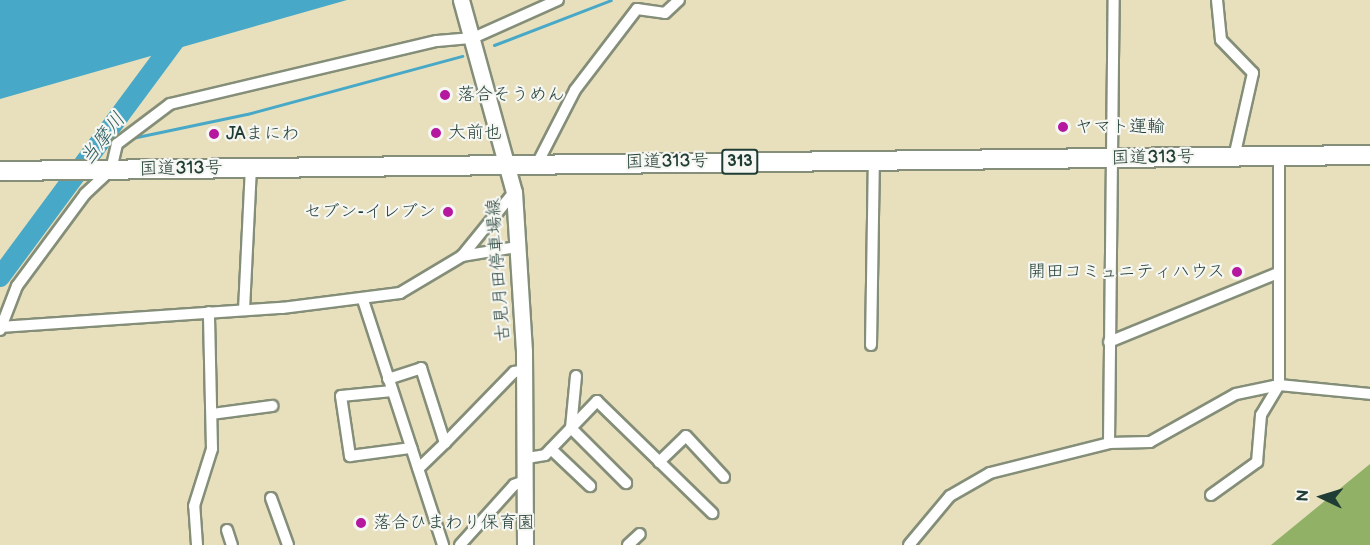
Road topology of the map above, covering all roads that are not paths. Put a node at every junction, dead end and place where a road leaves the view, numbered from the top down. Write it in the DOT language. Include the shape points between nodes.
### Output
graph roads {
  1 [pos="461,0"];
  2 [pos="558,0"];
  3 [pos="679,0"];
  4 [pos="1113,0"];
  5 [pos="1218,0"];
  6 [pos="473,38"];
  7 [pos="1370,155"];
  8 [pos="1279,156"];
  9 [pos="1234,157"];
  10 [pos="1108,158"];
  11 [pos="874,160"];
  12 [pos="510,164"];
  13 [pos="537,164"];
  14 [pos="250,168"];
  15 [pos="111,170"];
  16 [pos="0,171"];
  17 [pos="514,192"];
  18 [pos="517,247"];
  19 [pos="462,256"];
  20 [pos="1278,273"];
  21 [pos="363,300"];
  22 [pos="244,310"];
  23 [pos="209,312"];
  24 [pos="0,328"];
  25 [pos="1109,342"];
  26 [pos="871,345"];
  27 [pos="525,370"];
  28 [pos="576,376"];
  29 [pos="388,379"];
  30 [pos="1279,385"];
  31 [pos="392,391"];
  32 [pos="1370,394"];
  33 [pos="272,406"];
  34 [pos="213,414"];
  35 [pos="571,428"];
  36 [pos="445,443"];
  37 [pos="1109,443"];
  38 [pos="411,448"];
  39 [pos="551,449"];
  40 [pos="527,458"];
  41 [pos="659,462"];
  42 [pos="418,469"];
  43 [pos="724,477"];
  44 [pos="527,480"];
  45 [pos="626,483"];
  46 [pos="590,486"];
  47 [pos="1211,495"];
  48 [pos="271,498"];
  49 [pos="712,513"];
  50 [pos="227,531"];
  51 [pos="640,534"];
  52 [pos="197,545"];
  53 [pos="232,545"];
  54 [pos="288,545"];
  55 [pos="443,545"];
  56 [pos="460,545"];
  57 [pos="525,545"];
  58 [pos="628,545"];
  59 [pos="909,545"];
  1 -- 6 [label="main road, 古見月田停車場線"];
  2 -- 6 [label="street"];
  3 -- 13 [label="street" via="665,13 637,9 576,90"];
  4 -- 10 [label="street" via="1116,127"];
  5 -- 9 [label="street" via="1221,40 1253,73"];
  6 -- 12 [label="main road, 古見月田停車場線"];
  6 -- 15 [label="street" via="437,41 170,104 117,144"];
  7 -- 8 [label="highway, 国道313号 / 313"];
  8 -- 9 [label="highway, 国道313号 / 313"];
  8 -- 20 [label="street"];
  9 -- 10 [label="highway, 国道313号 / 313"];
  10 -- 11 [label="highway, 国道313号 / 313"];
  10 -- 25 [label="street"];
  11 -- 13 [label="highway, 国道313号 / 313"];
  11 -- 26 [label="street"];
  12 -- 13 [label="highway, 国道313号 / 313"];
  12 -- 14 [label="highway, 国道313号 / 313"];
  12 -- 17 [label="main road, 古見月田停車場線"];
  14 -- 15 [label="highway, 国道313号 / 313"];
  14 -- 22 [label="street"];
  15 -- 16 [label="highway, 国道313号 / 313"];
  15 -- 24 [label="street" via="85,194 30,267"];
  17 -- 18 [label="main road, 古見月田停車場線"];
  17 -- 19 [label="street"];
  18 -- 19 [label="street"];
  18 -- 27 [label="main road, 古見月田停車場線"];
  19 -- 21 [label="street" via="441,274 400,293"];
  20 -- 25 [label="street"];
  20 -- 30 [label="street"];
  21 -- 22 [label="street"];
  21 -- 29 [label="street"];
  22 -- 23 [label="street"];
  23 -- 24 [label="street"];
  23 -- 34 [label="street"];
  25 -- 37 [label="street"];
  27 -- 36 [label="street" via="514,372"];
  27 -- 40 [label="main road, 古見月田停車場線"];
  28 -- 35 [label="street"];
  29 -- 31 [label="street"];
  29 -- 36 [label="street" via="421,368"];
  30 -- 32 [label="street"];
  30 -- 37 [label="street" via="1236,394 1150,442"];
  30 -- 47 [label="street" via="1261,415 1257,462"];
  31 -- 38 [label="street"];
  31 -- 38 [label="street" via="341,396 350,456"];
  33 -- 34 [label="street"];
  34 -- 52 [label="street" via="212,448 194,506"];
  35 -- 39 [label="street"];
  35 -- 41 [label="street" via="597,401"];
  35 -- 45 [label="street"];
  36 -- 42 [label="street"];
  37 -- 59 [label="street" via="990,472 950,496"];
  38 -- 42 [label="street"];
  39 -- 40 [label="street"];
  39 -- 46 [label="street"];
  40 -- 44 [label="main road, 古見月田停車場線"];
  41 -- 43 [label="street" via="686,436"];
  41 -- 49 [label="street"];
  42 -- 55 [label="street"];
  44 -- 56 [label="street" via="514,485"];
  44 -- 57 [label="main road, 古見月田停車場線"];
  48 -- 54 [label="street"];
  50 -- 53 [label="street"];
  51 -- 58 [label="street"];
}
